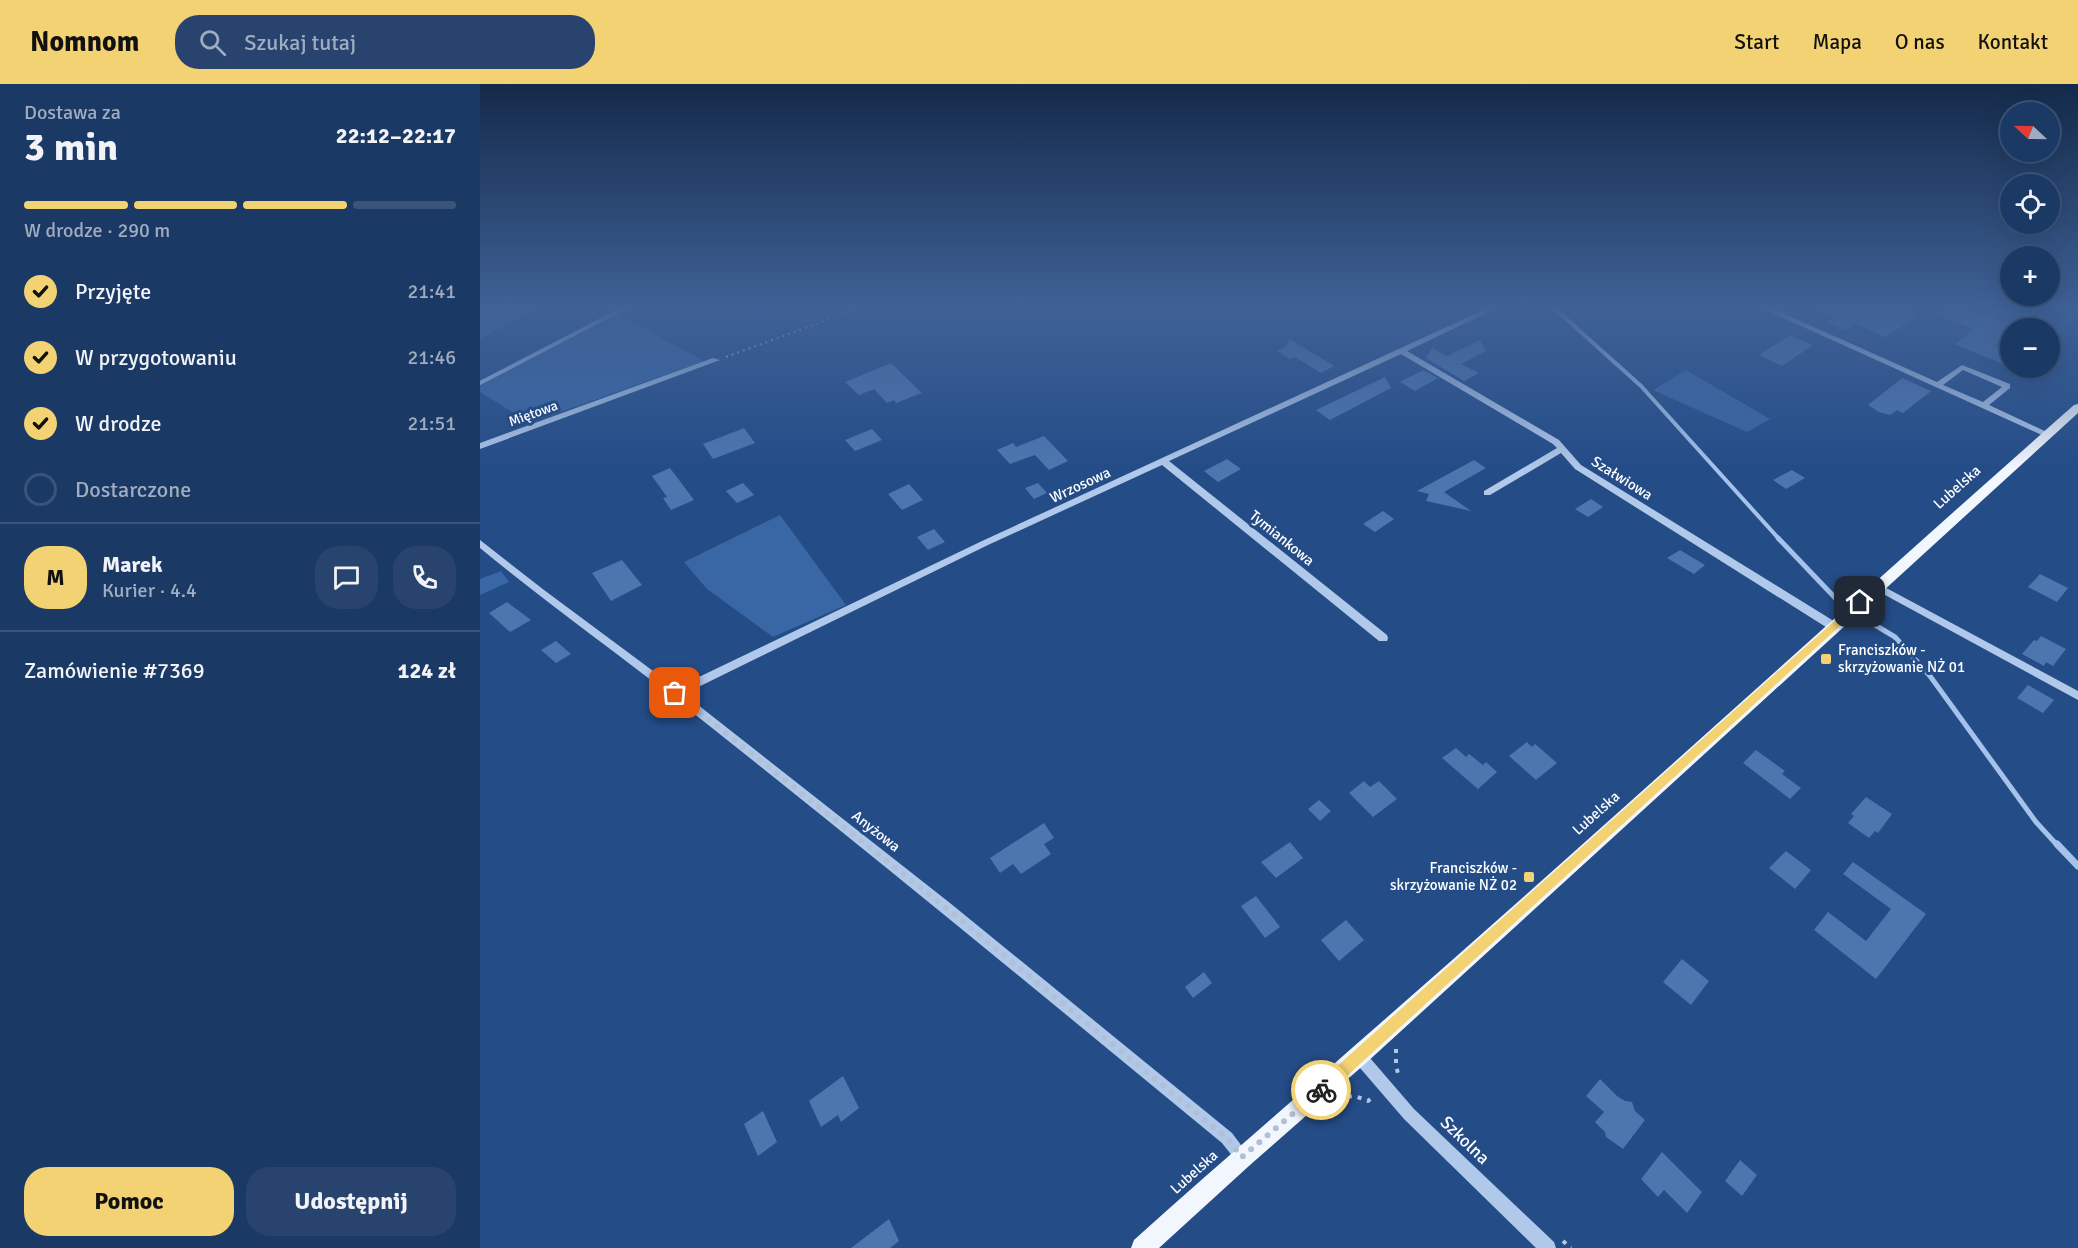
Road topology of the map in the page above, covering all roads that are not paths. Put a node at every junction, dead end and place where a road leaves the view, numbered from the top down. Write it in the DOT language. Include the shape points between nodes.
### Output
graph roads {
  1 [pos="716,360"];
  2 [pos="1378,360"];
  3 [pos="1417,360"];
  4 [pos="1882,360"];
  5 [pos="1938,385"];
  6 [pos="1983,406"];
  7 [pos="2078,407"];
  8 [pos="2047,434"];
  9 [pos="480,447"];
  10 [pos="1562,449"];
  11 [pos="1163,461"];
  12 [pos="1487,493"];
  13 [pos="480,543"];
  14 [pos="1877,587"];
  15 [pos="1833,626"];
  16 [pos="1383,638"];
  17 [pos="675,693"];
  18 [pos="2078,696"];
  19 [pos="1359,1056"];
  20 [pos="1242,1157"];
  21 [pos="1142,1248"];
  22 [pos="1548,1248"];
  1 -- 9 [label="street, Miętowa"];
  2 -- 11 [label="street, Wrzosowa"];
  3 -- 10 [label="street, Szałwiowa"];
  4 -- 5 [label="street"];
  5 -- 6 [label="street"];
  5 -- 6 [label="street" via="1962,367 2007,386"];
  6 -- 8 [label="street"];
  7 -- 8 [label="main road, Lubelska"];
  8 -- 14 [label="main road, Lubelska"];
  10 -- 12 [label="street"];
  10 -- 15 [label="street, Szałwiowa" via="1578,467"];
  11 -- 16 [label="street, Tymiankowa"];
  11 -- 17 [label="street, Wrzosowa" via="853,605"];
  13 -- 17 [label="street, Anyżowa"];
  14 -- 15 [label="main road, Lubelska"];
  14 -- 18 [label="street"];
  15 -- 19 [label="main road, Lubelska"];
  17 -- 20 [label="street, Anyżowa" via="945,907 1227,1138"];
  19 -- 20 [label="main road, Lubelska"];
  19 -- 22 [label="street, Szkolna" via="1409,1114"];
  20 -- 21 [label="main road, Lubelska"];
}
